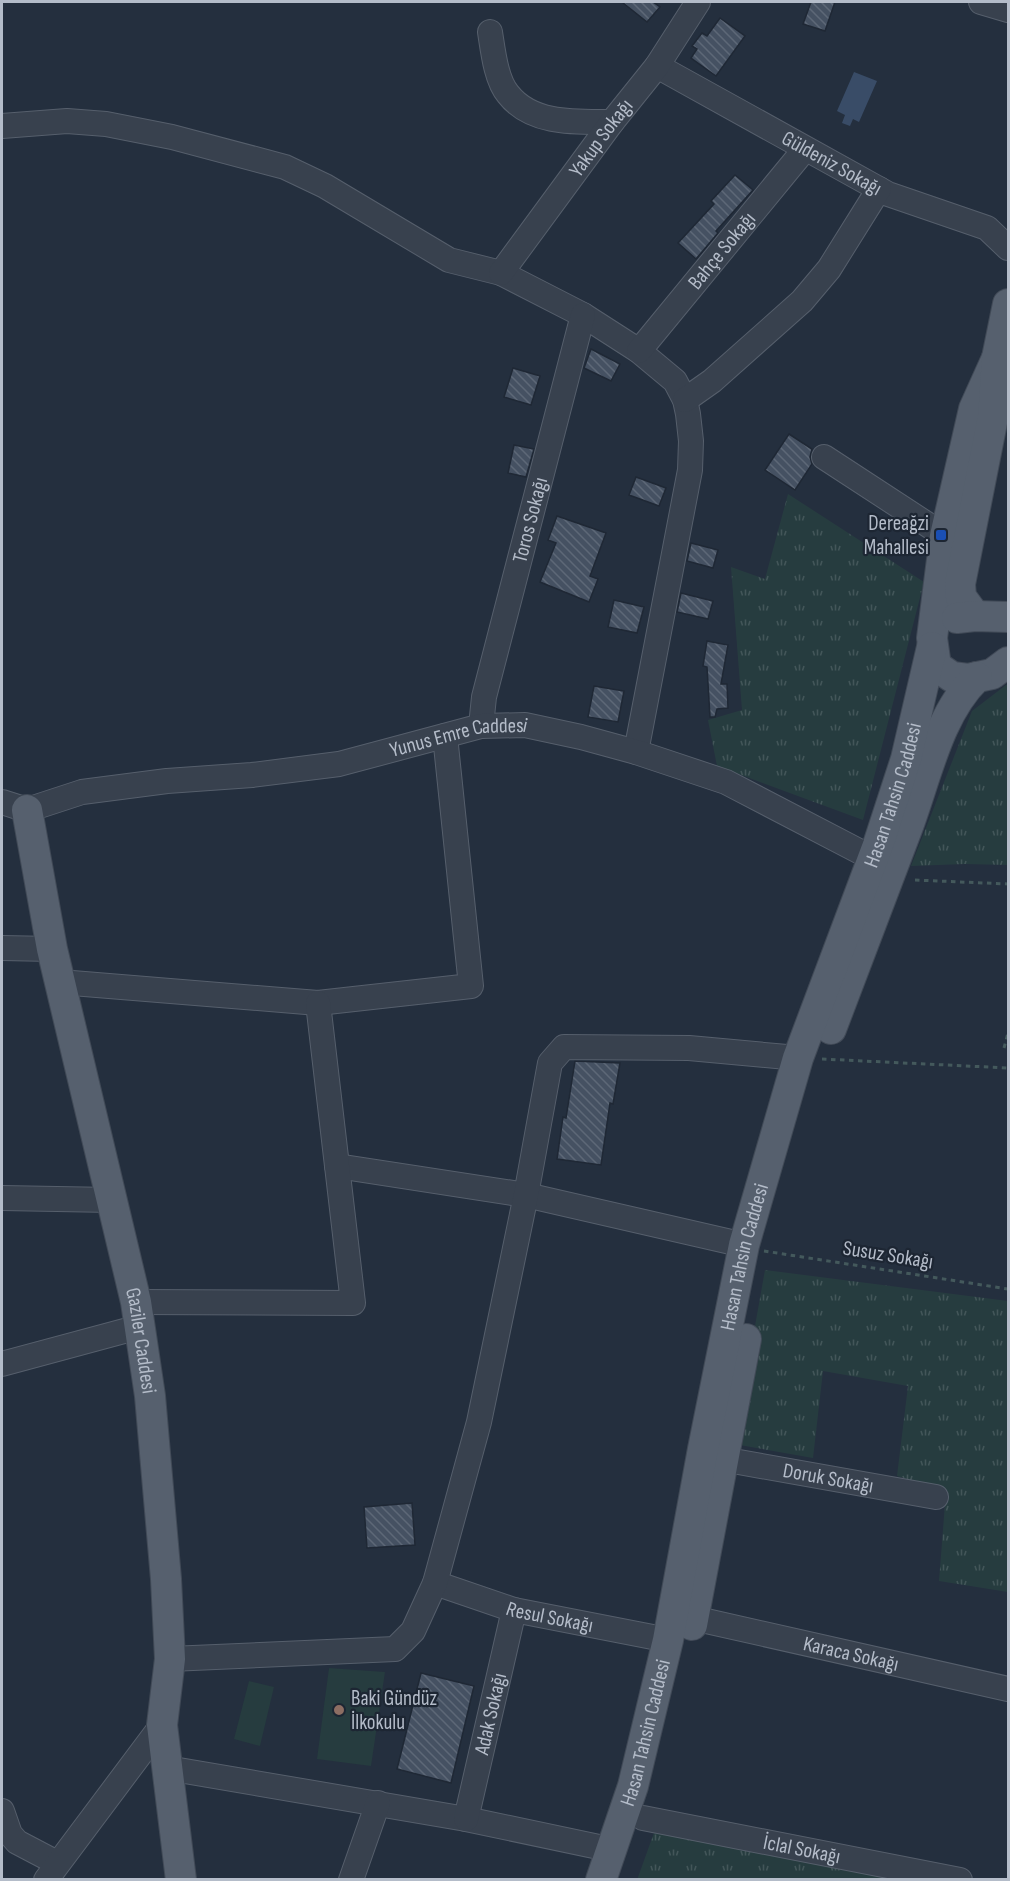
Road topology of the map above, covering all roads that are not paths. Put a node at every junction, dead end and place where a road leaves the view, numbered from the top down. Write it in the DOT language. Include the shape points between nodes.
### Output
graph roads {
  1 [pos="698,2"];
  2 [pos="981,2"];
  3 [pos="1008,10"];
  4 [pos="490,32"];
  5 [pos="657,66"];
  6 [pos="612,122"];
  7 [pos="2,126"];
  8 [pos="805,149"];
  9 [pos="879,189"];
  10 [pos="1008,248"];
  11 [pos="501,273"];
  12 [pos="1008,304"];
  13 [pos="583,315"];
  14 [pos="639,351"];
  15 [pos="997,358"];
  16 [pos="685,400"];
  17 [pos="824,457"];
  18 [pos="945,536"];
  19 [pos="975,616"];
  20 [pos="1008,618"];
  21 [pos="932,642"];
  22 [pos="997,670"];
  23 [pos="482,726"];
  24 [pos="445,736"];
  25 [pos="636,752"];
  26 [pos="14,806"];
  27 [pos="872,858"];
  28 [pos="2,948"];
  29 [pos="52,949"];
  30 [pos="60,982"];
  31 [pos="318,1003"];
  32 [pos="809,1058"];
  33 [pos="336,1166"];
  34 [pos="526,1196"];
  35 [pos="2,1198"];
  36 [pos="112,1200"];
  37 [pos="754,1248"];
  38 [pos="138,1315"];
  39 [pos="2,1364"];
  40 [pos="722,1459"];
  41 [pos="936,1497"];
  42 [pos="435,1583"];
  43 [pos="514,1610"];
  44 [pos="693,1618"];
  45 [pos="668,1640"];
  46 [pos="170,1659"];
  47 [pos="1008,1689"];
  48 [pos="162,1725"];
  49 [pos="167,1768"];
  50 [pos="378,1803"];
  51 [pos="2,1811"];
  52 [pos="644,1818"];
  53 [pos="466,1819"];
  54 [pos="613,1850"];
  55 [pos="51,1871"];
  56 [pos="180,1880"];
  57 [pos="351,1880"];
  58 [pos="602,1880"];
  59 [pos="622,1880"];
  60 [pos="960,1880"];
  1 -- 5 [label="street, Yakup Sokağı"];
  2 -- 3 [label="street"];
  4 -- 6 [label="street" via="496,66 507,94 524,108 556,121"];
  5 -- 6 [label="street, Yakup Sokağı"];
  5 -- 8 [label="street, Güldeniz Sokağı"];
  6 -- 11 [label="street, Yakup Sokağı"];
  7 -- 11 [label="street" via="106,124 285,167 326,186 449,260"];
  8 -- 9 [label="street, Güldeniz Sokağı"];
  8 -- 14 [label="street, Bahçe Sokağı"];
  9 -- 10 [label="street, Güldeniz Sokağı" via="987,228"];
  9 -- 16 [label="street" via="829,269 802,301"];
  11 -- 13 [label="street"];
  12 -- 15 [label="main road"];
  13 -- 14 [label="street"];
  13 -- 23 [label="street, Toros Sokağı" via="484,697"];
  14 -- 16 [label="street" via="675,381"];
  15 -- 18 [label="main road, Hasan Tahsin Caddesi" via="974,409"];
  15 -- 19 [label="main road" via="993,417 960,584 961,597"];
  16 -- 25 [label="street" via="691,441 687,488"];
  17 -- 18 [label="street"];
  18 -- 21 [label="main road, Hasan Tahsin Caddesi"];
  19 -- 20 [label="main road"];
  19 -- 21 [label="main road" via="949,619 940,625"];
  21 -- 22 [label="main road" via="936,666 952,677 968,679"];
  21 -- 27 [label="main road, Hasan Tahsin Caddesi" via="906,759"];
  22 -- 32 [label="main road, Hasan Tahsin Caddesi" via="962,693 942,730 908,828"];
  23 -- 24 [label="street, Yunus Emre Caddesi"];
  23 -- 25 [label="street, Yunus Emre Caddesi" via="525,725"];
  24 -- 26 [label="street, Yunus Emre Caddesi" via="339,764 167,781"];
  24 -- 31 [label="street" via="471,986"];
  25 -- 27 [label="street, Yunus Emre Caddesi" via="726,782"];
  26 -- 29 [label="main road, Gaziler Caddesi"];
  27 -- 32 [label="main road, Hasan Tahsin Caddesi"];
  28 -- 29 [label="street"];
  29 -- 30 [label="main road, Gaziler Caddesi"];
  30 -- 31 [label="street"];
  30 -- 36 [label="main road, Gaziler Caddesi"];
  31 -- 33 [label="street"];
  32 -- 34 [label="street" via="689,1048 564,1047 550,1063"];
  32 -- 37 [label="main road, Hasan Tahsin Caddesi"];
  33 -- 34 [label="street"];
  33 -- 38 [label="street" via="353,1303"];
  34 -- 37 [label="street"];
  34 -- 42 [label="street" via="479,1422"];
  35 -- 36 [label="street"];
  36 -- 38 [label="main road, Gaziler Caddesi"];
  37 -- 40 [label="main road, Hasan Tahsin Caddesi"];
  37 -- 45 [label="main road, Hasan Tahsin Caddesi" via="703,1449"];
  38 -- 39 [label="street"];
  38 -- 46 [label="main road, Gaziler Caddesi" via="150,1396"];
  40 -- 41 [label="street, Doruk Sokağı"];
  40 -- 44 [label="main road, Hasan Tahsin Caddesi"];
  42 -- 43 [label="street, Resul Sokağı"];
  42 -- 46 [label="street" via="413,1631 395,1649"];
  43 -- 45 [label="street, Resul Sokağı"];
  43 -- 53 [label="street, Adak Sokağı"];
  44 -- 47 [label="street, Karaca Sokağı"];
  44 -- 52 [label="main road, Hasan Tahsin Caddesi"];
  45 -- 54 [label="main road, Hasan Tahsin Caddesi" via="633,1786"];
  46 -- 48 [label="main road, Gaziler Caddesi"];
  48 -- 49 [label="main road, Gaziler Caddesi"];
  48 -- 55 [label="street"];
  49 -- 50 [label="street"];
  49 -- 56 [label="main road, Gaziler Caddesi"];
  50 -- 53 [label="street"];
  50 -- 57 [label="street"];
  51 -- 55 [label="street" via="16,1842"];
  52 -- 59 [label="main road, Hasan Tahsin Caddesi"];
  52 -- 60 [label="street, İclal Sokağı"];
  53 -- 54 [label="street"];
  54 -- 58 [label="main road, Hasan Tahsin Caddesi"];
}
